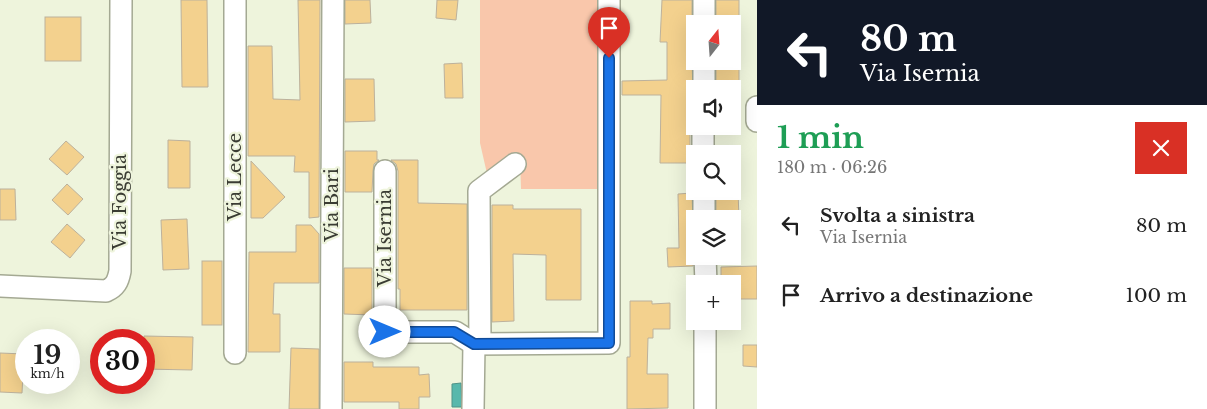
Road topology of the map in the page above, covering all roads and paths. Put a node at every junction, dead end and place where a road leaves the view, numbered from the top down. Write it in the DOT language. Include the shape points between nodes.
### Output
graph roads {
  1 [pos="121,0"];
  2 [pos="235,0"];
  3 [pos="333,0"];
  4 [pos="609,0"];
  5 [pos="704,0"];
  6 [pos="704,15"];
  7 [pos="757,107"];
  8 [pos="757,121"];
  9 [pos="515,164"];
  10 [pos="385,171"];
  11 [pos="0,286"];
  12 [pos="705,330"];
  13 [pos="477,344"];
  14 [pos="236,353"];
  15 [pos="331,409"];
  16 [pos="473,409"];
  17 [pos="705,409"];
  1 -- 11 [label="street, Via Foggia" via="120,271 116,283 106,291"];
  2 -- 14 [label="street, Via Lecce"];
  3 -- 15 [label="street, Via Bari"];
  4 -- 13 [label="street, Via Isernia" via="609,343"];
  5 -- 6 [label="street"];
  7 -- 8 [label="street"];
  9 -- 13 [label="street" via="479,191"];
  10 -- 13 [label="street, Via Isernia" via="385,332 454,332"];
  12 -- 17 [label="street"];
  13 -- 16 [label="street"];
}
